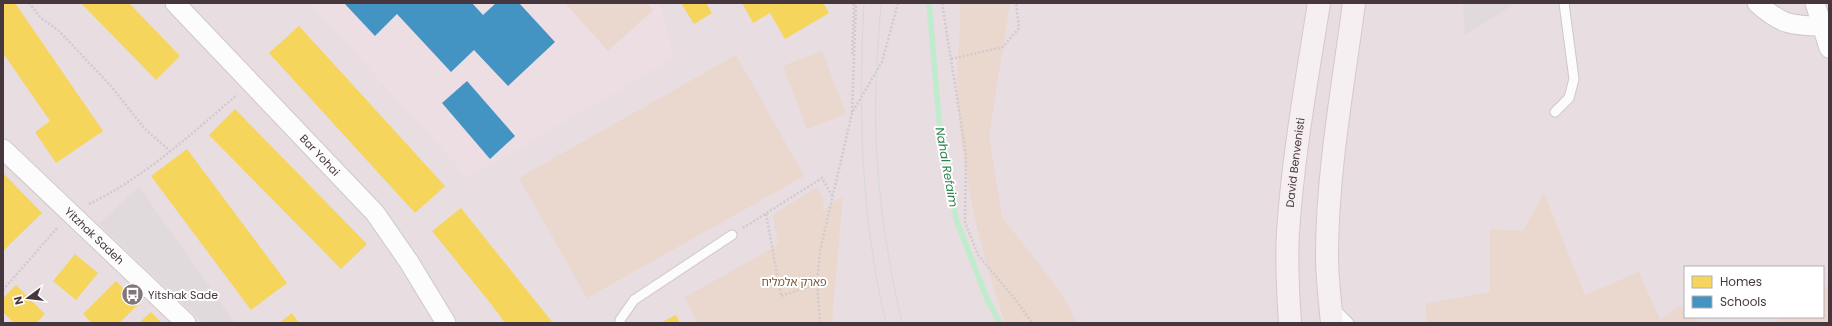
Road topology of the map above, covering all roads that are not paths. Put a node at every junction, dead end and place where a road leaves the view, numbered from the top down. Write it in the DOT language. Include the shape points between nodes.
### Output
graph roads {
  1 [pos="175,3"];
  2 [pos="1319,3"];
  3 [pos="1354,3"];
  4 [pos="1564,3"];
  5 [pos="1757,3"];
  6 [pos="1815,3"];
  7 [pos="1821,26"];
  8 [pos="1829,48"];
  9 [pos="1555,112"];
  10 [pos="3,149"];
  11 [pos="732,235"];
  12 [pos="1331,314"];
  13 [pos="186,323"];
  14 [pos="446,323"];
  15 [pos="620,323"];
  16 [pos="1290,323"];
  17 [pos="1349,323"];
  1 -- 14 [label="street, Bar Yohai" via="375,213"];
  2 -- 16 [label="main road, David Benvenisti" via="1294,167 1288,233"];
  3 -- 12 [label="main road" via="1328,214 1327,258"];
  4 -- 9 [label="lane" via="1574,79 1569,98"];
  5 -- 7 [label="street" via="1780,21 1798,26"];
  6 -- 7 [label="street"];
  7 -- 8 [label="street"];
  10 -- 13 [label="street, Yitzhak Sadeh"];
  11 -- 15 [label="lane" via="634,300"];
  12 -- 17 [label="lane"];
}
